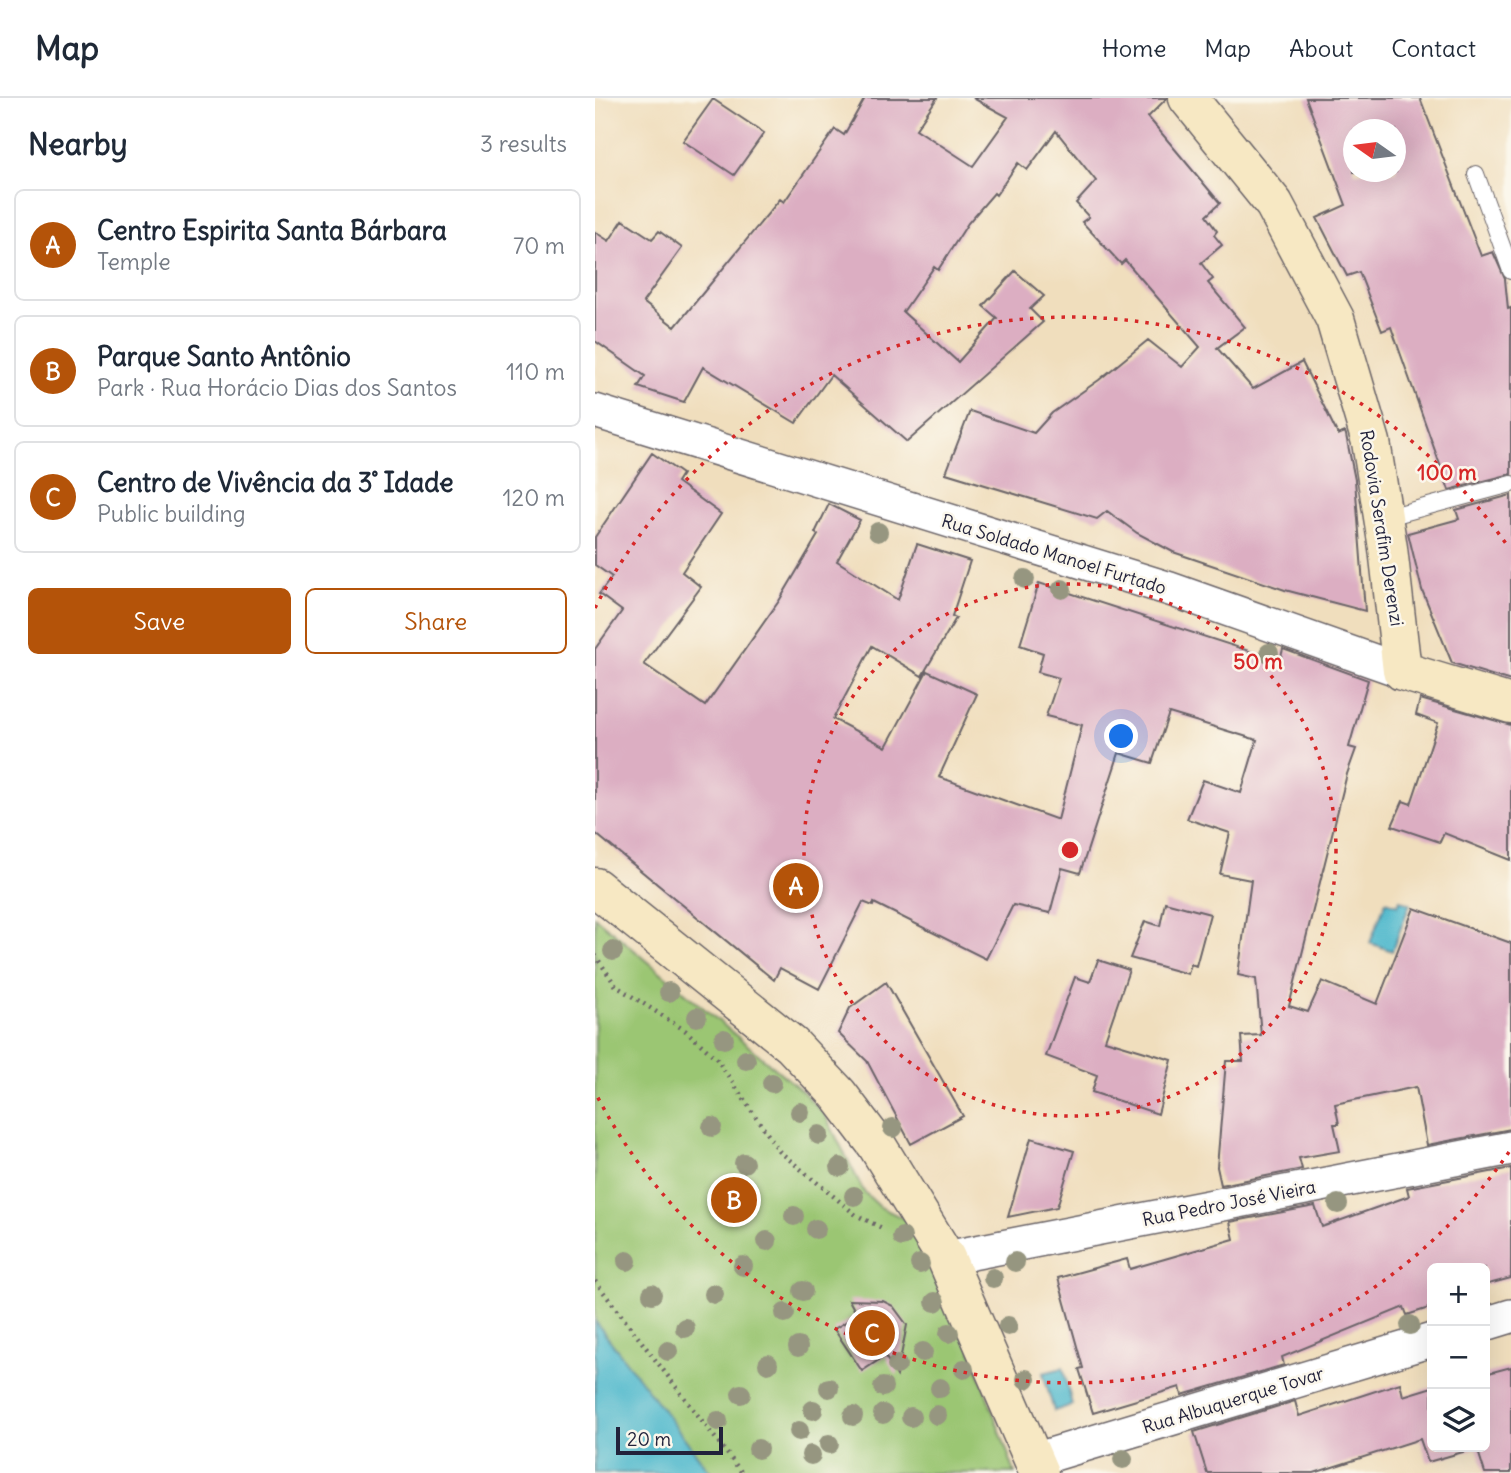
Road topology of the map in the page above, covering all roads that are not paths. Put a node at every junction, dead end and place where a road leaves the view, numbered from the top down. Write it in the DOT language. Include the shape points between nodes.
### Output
graph roads {
  1 [pos="1188,98"];
  2 [pos="1476,174"];
  3 [pos="1511,271"];
  4 [pos="595,411"];
  5 [pos="1511,484"];
  6 [pos="1384,518"];
  7 [pos="1402,671"];
  8 [pos="1511,704"];
  9 [pos="595,887"];
  10 [pos="1511,1148"];
  11 [pos="946,1258"];
  12 [pos="1511,1316"];
  13 [pos="1490,1322"];
  14 [pos="1427,1341"];
  15 [pos="1036,1466"];
  1 -- 6 [label="street, Rodovia Serafim Derenzi" via="1274,204 1335,319 1371,442"];
  2 -- 3 [label="lane"];
  4 -- 7 [label="street, Rua Soldado Manoel Furtado" via="1170,589"];
  5 -- 6 [label="lane"];
  6 -- 7 [label="street, Rodovia Serafim Derenzi"];
  7 -- 8 [label="street, Rua Soldado Manoel Furtado"];
  9 -- 11 [label="street" via="792,1045 876,1144"];
  10 -- 11 [label="street, Rua Pedro José Vieira"];
  11 -- 15 [label="street"];
  12 -- 13 [label="street"];
  14 -- 15 [label="street, Rua Albuquerque Tovar"];
}
